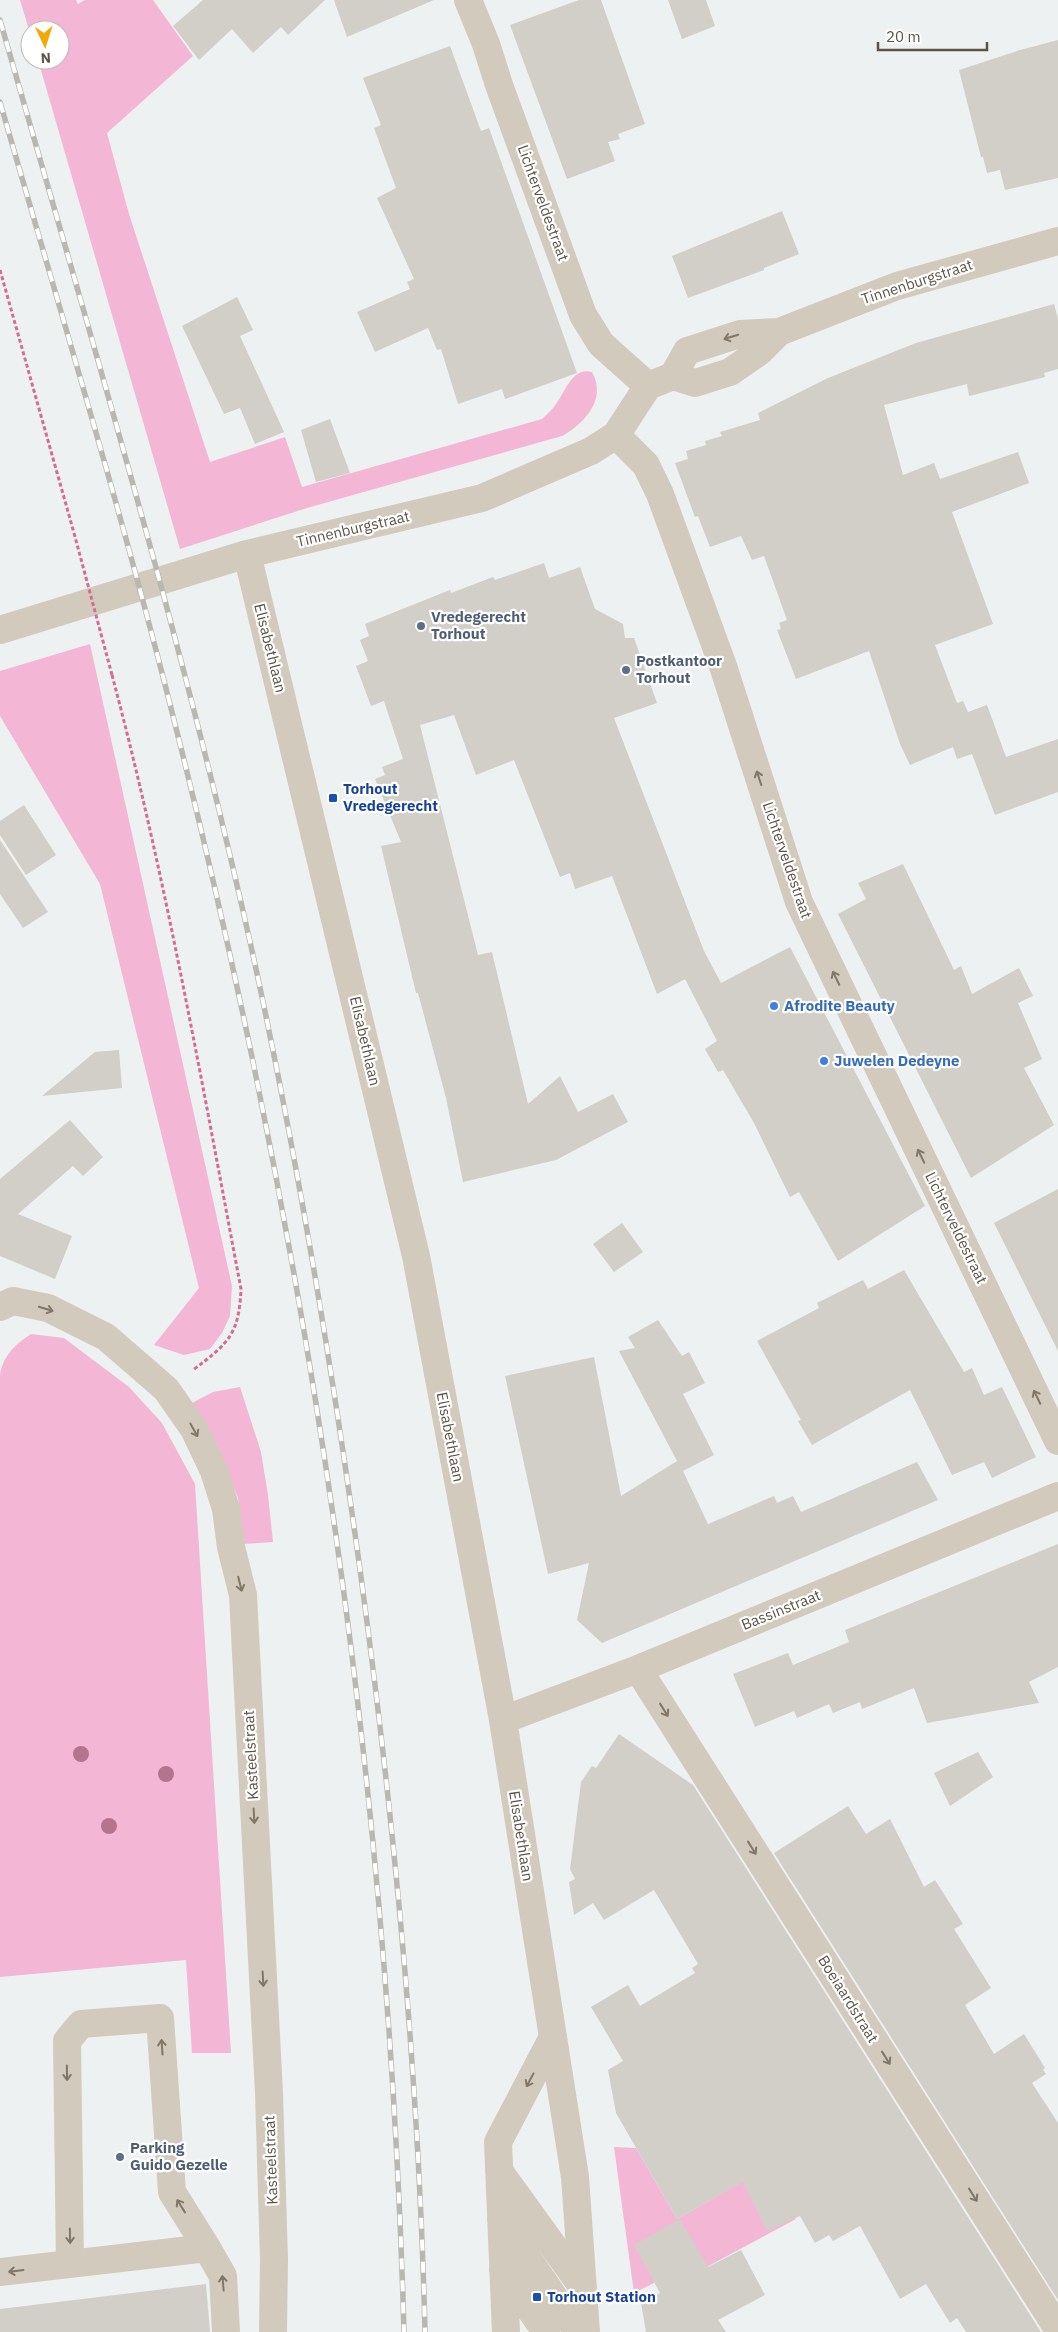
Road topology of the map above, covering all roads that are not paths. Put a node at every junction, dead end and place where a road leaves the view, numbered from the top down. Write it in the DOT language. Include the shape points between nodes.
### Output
graph roads {
  1 [pos="468,0"];
  2 [pos="1058,241"];
  3 [pos="648,386"];
  4 [pos="616,435"];
  5 [pos="247,554"];
  6 [pos="0,630"];
  7 [pos="0,1307"];
  8 [pos="1058,1441"];
  9 [pos="1058,1496"];
  10 [pos="638,1669"];
  11 [pos="503,1720"];
  12 [pos="553,2037"];
  13 [pos="499,2171"];
  14 [pos="501,2220"];
  15 [pos="207,2248"];
  16 [pos="70,2264"];
  17 [pos="504,2270"];
  18 [pos="0,2272"];
  19 [pos="582,2286"];
  20 [pos="508,2328"];
  21 [pos="1058,2329"];
  22 [pos="226,2332"];
  23 [pos="273,2332"];
  24 [pos="546,2332"];
  25 [pos="578,2332"];
  26 [pos="586,2332"];
  1 -- 3 [label="street, Lichterveldestraat" via="583,316 601,344"];
  2 -- 3 [label="street, Tinnenburgstraat" via="897,286 779,332 740,334 687,351 674,376"];
  3 -- 4 [label="street, Tinnenburgstraat"];
  4 -- 5 [label="street, Tinnenburgstraat" via="591,450 482,498"];
  8 -- 4 [label="street, Lichterveldestraat, one-way" via="799,902 723,666 660,494 646,465"];
  5 -- 6 [label="street, Tinnenburgstraat"];
  5 -- 11 [label="street, Elisabethlaan" via="416,1256"];
  7 -- 23 [label="street, Kasteelstraat, one-way" via="13,1302 48,1308 89,1328 106,1337 166,1389 194,1429 214,1472 226,1509 243,1595 269,2093"];
  9 -- 10 [label="street, Bassinstraat"];
  10 -- 11 [label="street, Bassinstraat"];
  10 -- 21 [label="street, Boeiaardstraat, one-way"];
  11 -- 12 [label="street, Elisabethlaan"];
  12 -- 13 [label="street, one-way" via="498,2142"];
  12 -- 19 [label="street, Elisabethlaan" via="575,2177"];
  13 -- 14 [label="street"];
  13 -- 19 [label="street"];
  14 -- 17 [label="street"];
  14 -- 25 [label="street"];
  15 -- 16 [label="street"];
  15 -- 16 [label="street, one-way" via="172,2192 160,2018 81,2024 67,2041"];
  22 -- 15 [label="street, one-way" via="223,2276"];
  16 -- 18 [label="street, one-way"];
  17 -- 20 [label="street"];
  17 -- 24 [label="street"];
  19 -- 26 [label="street, Elisabethlaan"];
}
